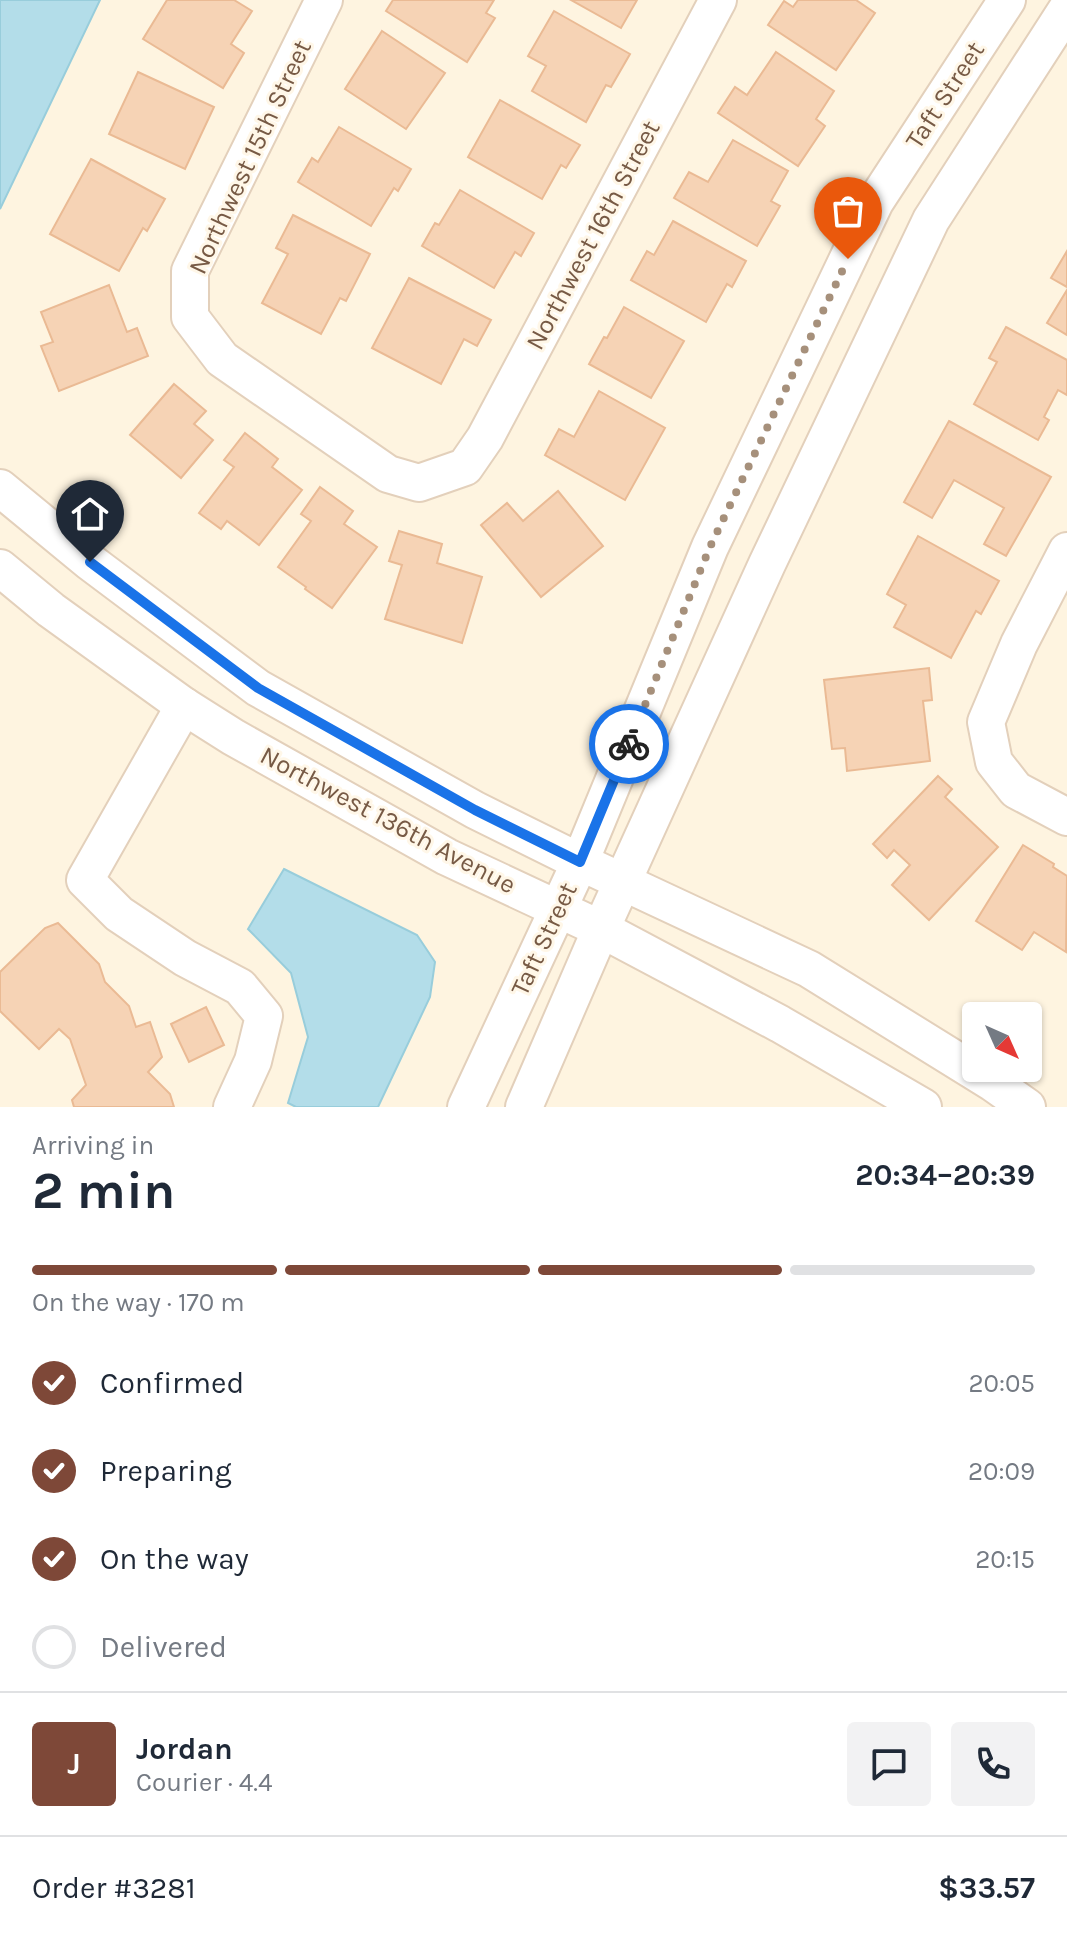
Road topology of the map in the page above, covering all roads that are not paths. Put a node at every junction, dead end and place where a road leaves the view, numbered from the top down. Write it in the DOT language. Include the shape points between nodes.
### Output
graph roads {
  1 [pos="324,0"];
  2 [pos="718,0"];
  3 [pos="1007,0"];
  4 [pos="1067,9"];
  5 [pos="465,467"];
  6 [pos="0,488"];
  7 [pos="1067,551"];
  8 [pos="0,568"];
  9 [pos="184,706"];
  10 [pos="1067,817"];
  11 [pos="580,862"];
  12 [pos="624,883"];
  13 [pos="557,909"];
  14 [pos="601,929"];
  15 [pos="232,1107"];
  16 [pos="466,1107"];
  17 [pos="524,1107"];
  18 [pos="923,1107"];
  19 [pos="1027,1107"];
  1 -- 5 [label="street, Northwest 15th Street" via="190,271 190,317 222,359 388,474 419,483"];
  2 -- 5 [label="street, Northwest 16th Street"];
  3 -- 11 [label="street, Taft Street" via="875,202 710,547"];
  4 -- 12 [label="street, Taft Street" via="931,220 767,564"];
  6 -- 11 [label="street, Northwest 136th Avenue" via="258,688 475,810"];
  7 -- 10 [label="street" via="986,722 994,762 1016,790"];
  8 -- 9 [label="street, Northwest 136th Avenue"];
  9 -- 13 [label="street, Northwest 136th Avenue" via="447,857"];
  9 -- 15 [label="street" via="85,880 119,914 240,987 264,1016 253,1061"];
  11 -- 12 [label="street, Northwest 136th Avenue"];
  11 -- 13 [label="street, Taft Street"];
  12 -- 14 [label="street, Taft Street"];
  12 -- 19 [label="street, Northwest 136th Avenue" via="809,969"];
  13 -- 14 [label="street, Northwest 136th Avenue"];
  13 -- 16 [label="street, Taft Street"];
  14 -- 17 [label="street, Taft Street"];
  14 -- 18 [label="street, Northwest 136th Avenue"];
}
